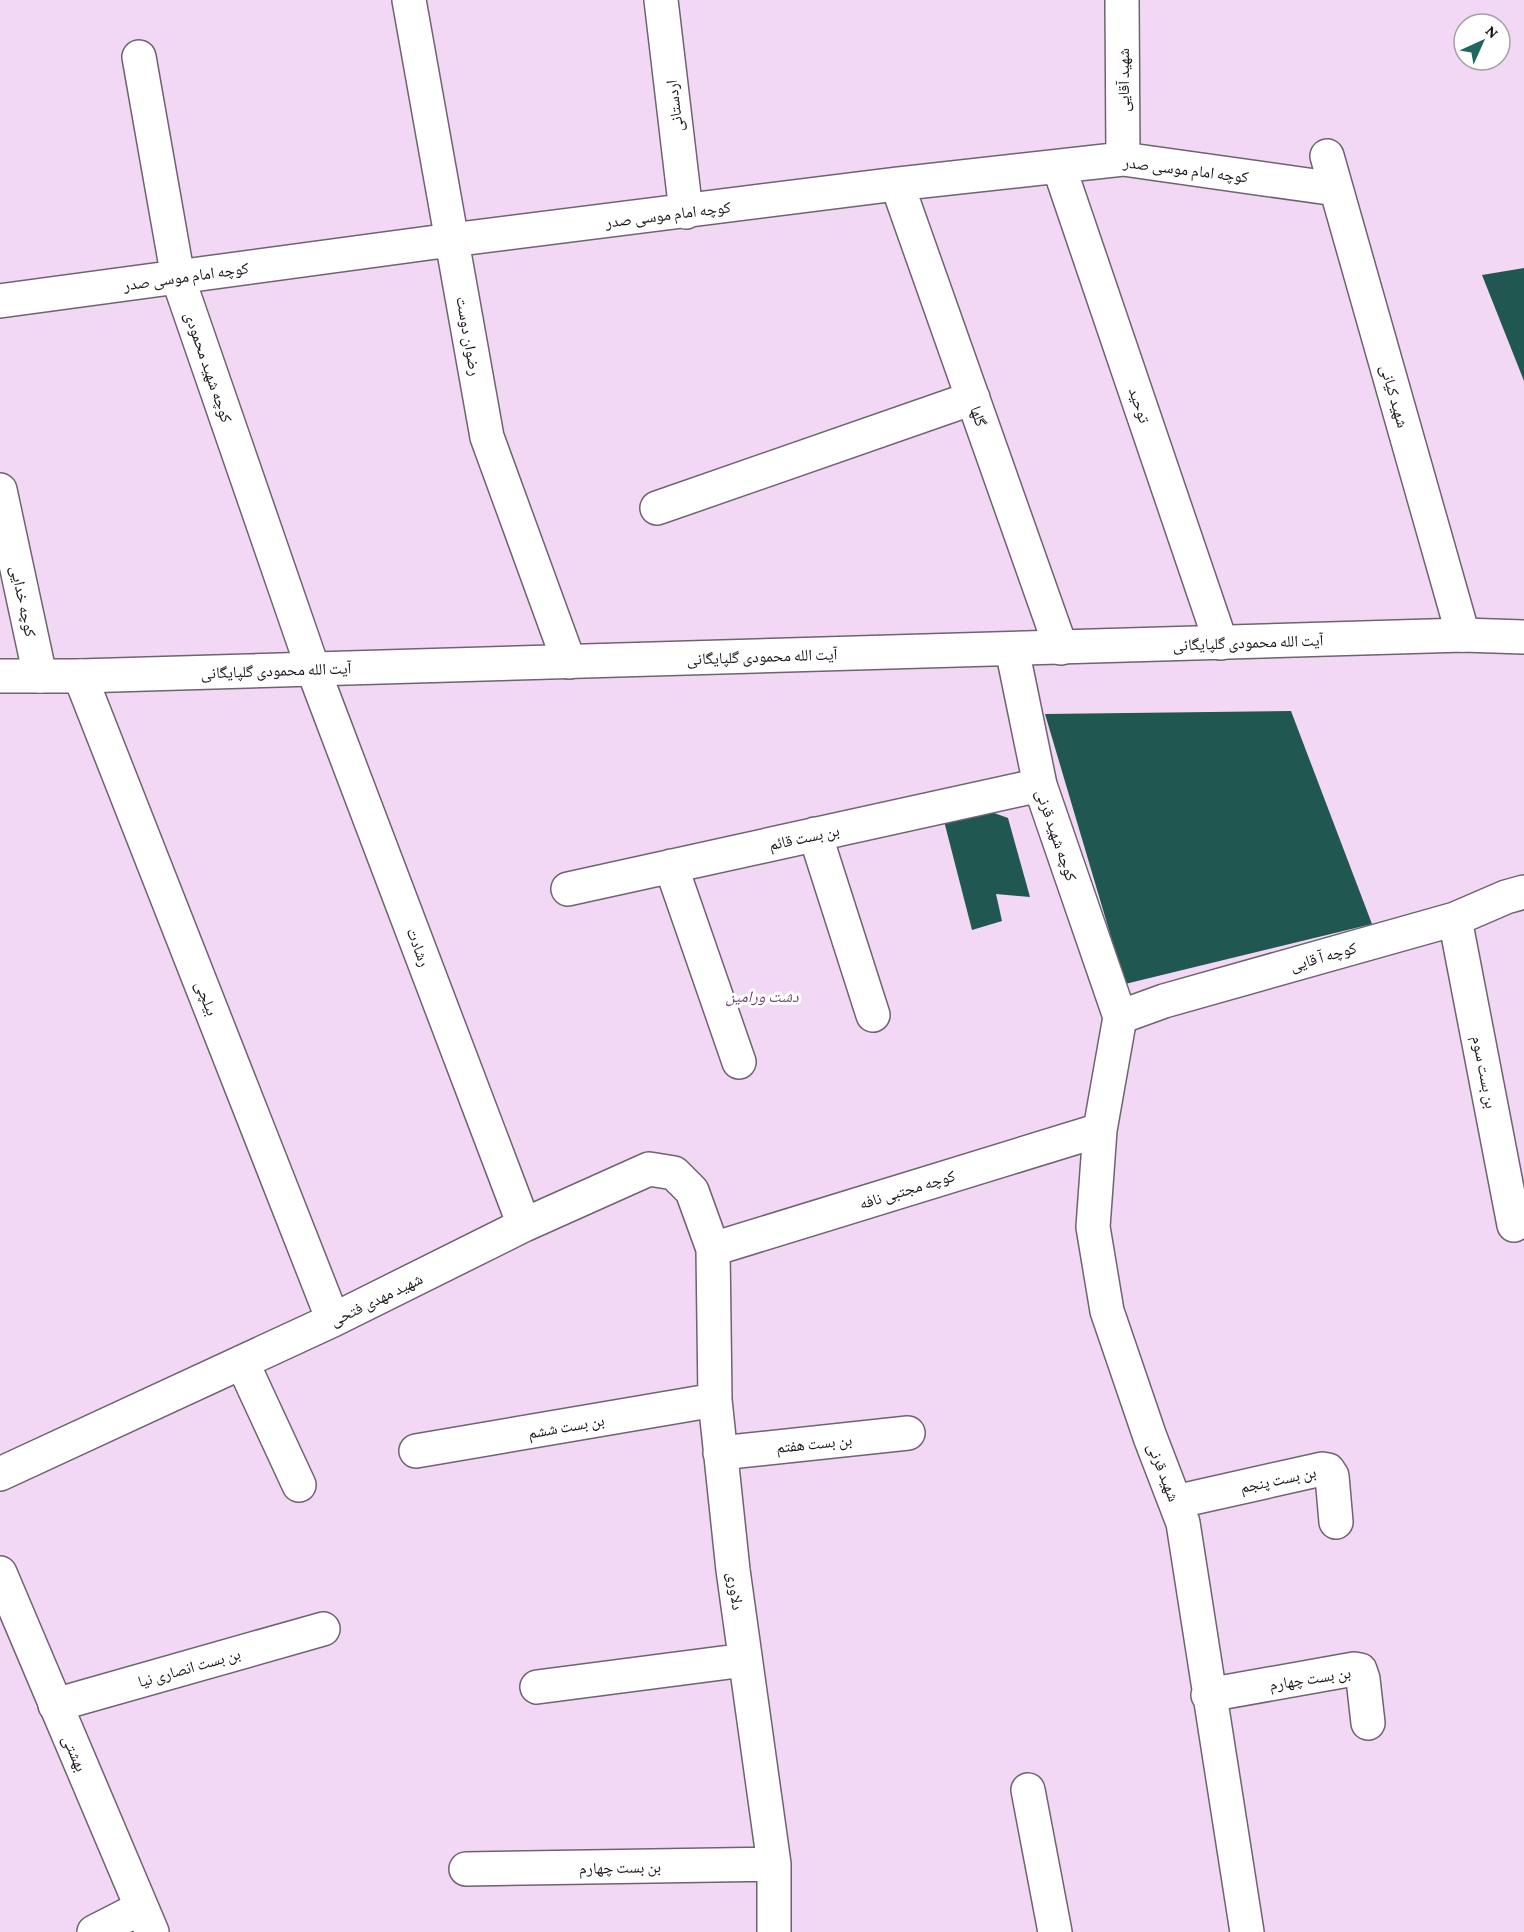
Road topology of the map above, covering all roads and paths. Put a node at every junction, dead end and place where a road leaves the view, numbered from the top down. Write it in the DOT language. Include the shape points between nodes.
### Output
graph roads {
  1 [pos="409,0"];
  2 [pos="661,0"];
  3 [pos="1122,0"];
  4 [pos="139,57"];
  5 [pos="1327,156"];
  6 [pos="1123,159"];
  7 [pos="1059,167"];
  8 [pos="897,184"];
  9 [pos="1336,189"];
  10 [pos="686,212"];
  11 [pos="451,240"];
  12 [pos="178,278"];
  13 [pos="0,301"];
  14 [pos="973,398"];
  15 [pos="0,490"];
  16 [pos="657,508"];
  17 [pos="1463,635"];
  18 [pos="1524,637"];
  19 [pos="1221,643"];
  20 [pos="1061,648"];
  21 [pos="1012,649"];
  22 [pos="569,662"];
  23 [pos="313,669"];
  24 [pos="0,676"];
  25 [pos="40,676"];
  26 [pos="80,676"];
  27 [pos="1040,785"];
  28 [pos="814,834"];
  29 [pos="671,866"];
  30 [pos="568,889"];
  31 [pos="1524,892"];
  32 [pos="1455,919"];
  33 [pos="873,1015"];
  34 [pos="1120,1017"];
  35 [pos="739,1062"];
  36 [pos="1100,1130"];
  37 [pos="524,1225"];
  38 [pos="1514,1225"];
  39 [pos="714,1249"];
  40 [pos="333,1320"];
  41 [pos="242,1362"];
  42 [pos="715,1400"];
  43 [pos="908,1433"];
  44 [pos="416,1451"];
  45 [pos="720,1453"];
  46 [pos="0,1474"];
  47 [pos="299,1485"];
  48 [pos="1175,1502"];
  49 [pos="1336,1522"];
  50 [pos="0,1573"];
  51 [pos="323,1629"];
  52 [pos="745,1660"];
  53 [pos="537,1687"];
  54 [pos="1208,1695"];
  55 [pos="55,1705"];
  56 [pos="1368,1723"];
  57 [pos="1028,1790"];
  58 [pos="774,1864"];
  59 [pos="466,1869"];
  60 [pos="146,1920"];
  61 [pos="94,1932"];
  62 [pos="774,1932"];
  63 [pos="1055,1932"];
  64 [pos="1247,1932"];
  1 -- 11 [label="street, رضوان دوست"];
  2 -- 10 [label="street, اردستانی"];
  3 -- 6 [label="street, شهید آقایی"];
  4 -- 12 [label="street, کوچه شهید محمودی"];
  5 -- 9 [label="street, شهید کیانی"];
  6 -- 7 [label="street, کوچه امام موسی صدر"];
  6 -- 9 [label="street, کوچه امام موسی صدر"];
  7 -- 8 [label="street, کوچه امام موسی صدر"];
  7 -- 19 [label="street, توحید"];
  8 -- 10 [label="street, کوچه امام موسی صدر"];
  8 -- 14 [label="street, گلها"];
  9 -- 17 [label="street, شهید کیانی"];
  10 -- 11 [label="street, کوچه امام موسی صدر"];
  11 -- 12 [label="street, کوچه امام موسی صدر"];
  11 -- 22 [label="street, رضوان دوست" via="487,437"];
  12 -- 13 [label="street, کوچه امام موسی صدر"];
  12 -- 23 [label="street, کوچه شهید محمودی"];
  14 -- 16 [label="street"];
  14 -- 20 [label="street, گلها"];
  15 -- 25 [label="street, کوچه خدایی"];
  17 -- 18 [label="street, آیت الله محمودی گلپایگانی"];
  17 -- 19 [label="street, آیت الله محمودی گلپایگانی"];
  19 -- 20 [label="street, آیت الله محمودی گلپایگانی"];
  20 -- 21 [label="street, آیت الله محمودی گلپایگانی"];
  21 -- 22 [label="street, آیت الله محمودی گلپایگانی"];
  21 -- 27 [label="street, کوچه شهید قرنی"];
  22 -- 23 [label="street, آیت الله محمودی گلپایگانی"];
  23 -- 26 [label="street, آیت الله محمودی گلپایگانی"];
  23 -- 37 [label="street, رشادت"];
  24 -- 25 [label="street, آیت الله محمودی گلپایگانی"];
  25 -- 26 [label="street, آیت الله محمودی گلپایگانی"];
  26 -- 40 [label="street, بیلچی"];
  27 -- 28 [label="street, بن بست قائم"];
  27 -- 34 [label="street, کوچه شهید قرنی"];
  28 -- 29 [label="street, بن بست قائم"];
  28 -- 33 [label="street"];
  29 -- 30 [label="street, بن بست قائم"];
  29 -- 35 [label="street"];
  31 -- 32 [label="street, کوچه آ قایی"];
  32 -- 34 [label="street, کوچه آ قایی" via="1164,1001"];
  32 -- 38 [label="street, بن بست سوم"];
  34 -- 36 [label="street, شهید قرنی"];
  36 -- 39 [label="street, کوچه مجتبی نافه"];
  36 -- 48 [label="street, شهید قرنی" via="1093,1227 1107,1311"];
  37 -- 39 [label="street, شهید مهدی فتحی" via="649,1169 674,1173 693,1191"];
  37 -- 40 [label="street, شهید مهدی فتحی"];
  39 -- 42 [label="street, دلاوری"];
  40 -- 41 [label="street, شهید مهدی فتحی"];
  41 -- 46 [label="street, شهید مهدی فتحی"];
  41 -- 47 [label="street"];
  42 -- 44 [label="street, بن بست ششم"];
  42 -- 45 [label="street, دلاوری"];
  43 -- 45 [label="street, بن بست هفتم"];
  45 -- 52 [label="street, دلاوری"];
  48 -- 49 [label="street, بن بست پنجم" via="1322,1469 1332,1476"];
  48 -- 54 [label="street, شهید قرنی" via="1183,1523"];
  50 -- 55 [label="street, بهشتی"];
  51 -- 55 [label="street, بن بست انصاری نیا"];
  52 -- 53 [label="street"];
  52 -- 58 [label="street, دلاوری"];
  54 -- 56 [label="street, بن بست چهارم" via="1360,1670"];
  54 -- 64 [label="street, شهید قرنی"];
  55 -- 60 [label="street, بهشتی"];
  57 -- 63 [label="street"];
  58 -- 59 [label="street, بن بست چهارم"];
  58 -- 62 [label="street, دلاوری"];
  60 -- 61 [label="street"];
}
